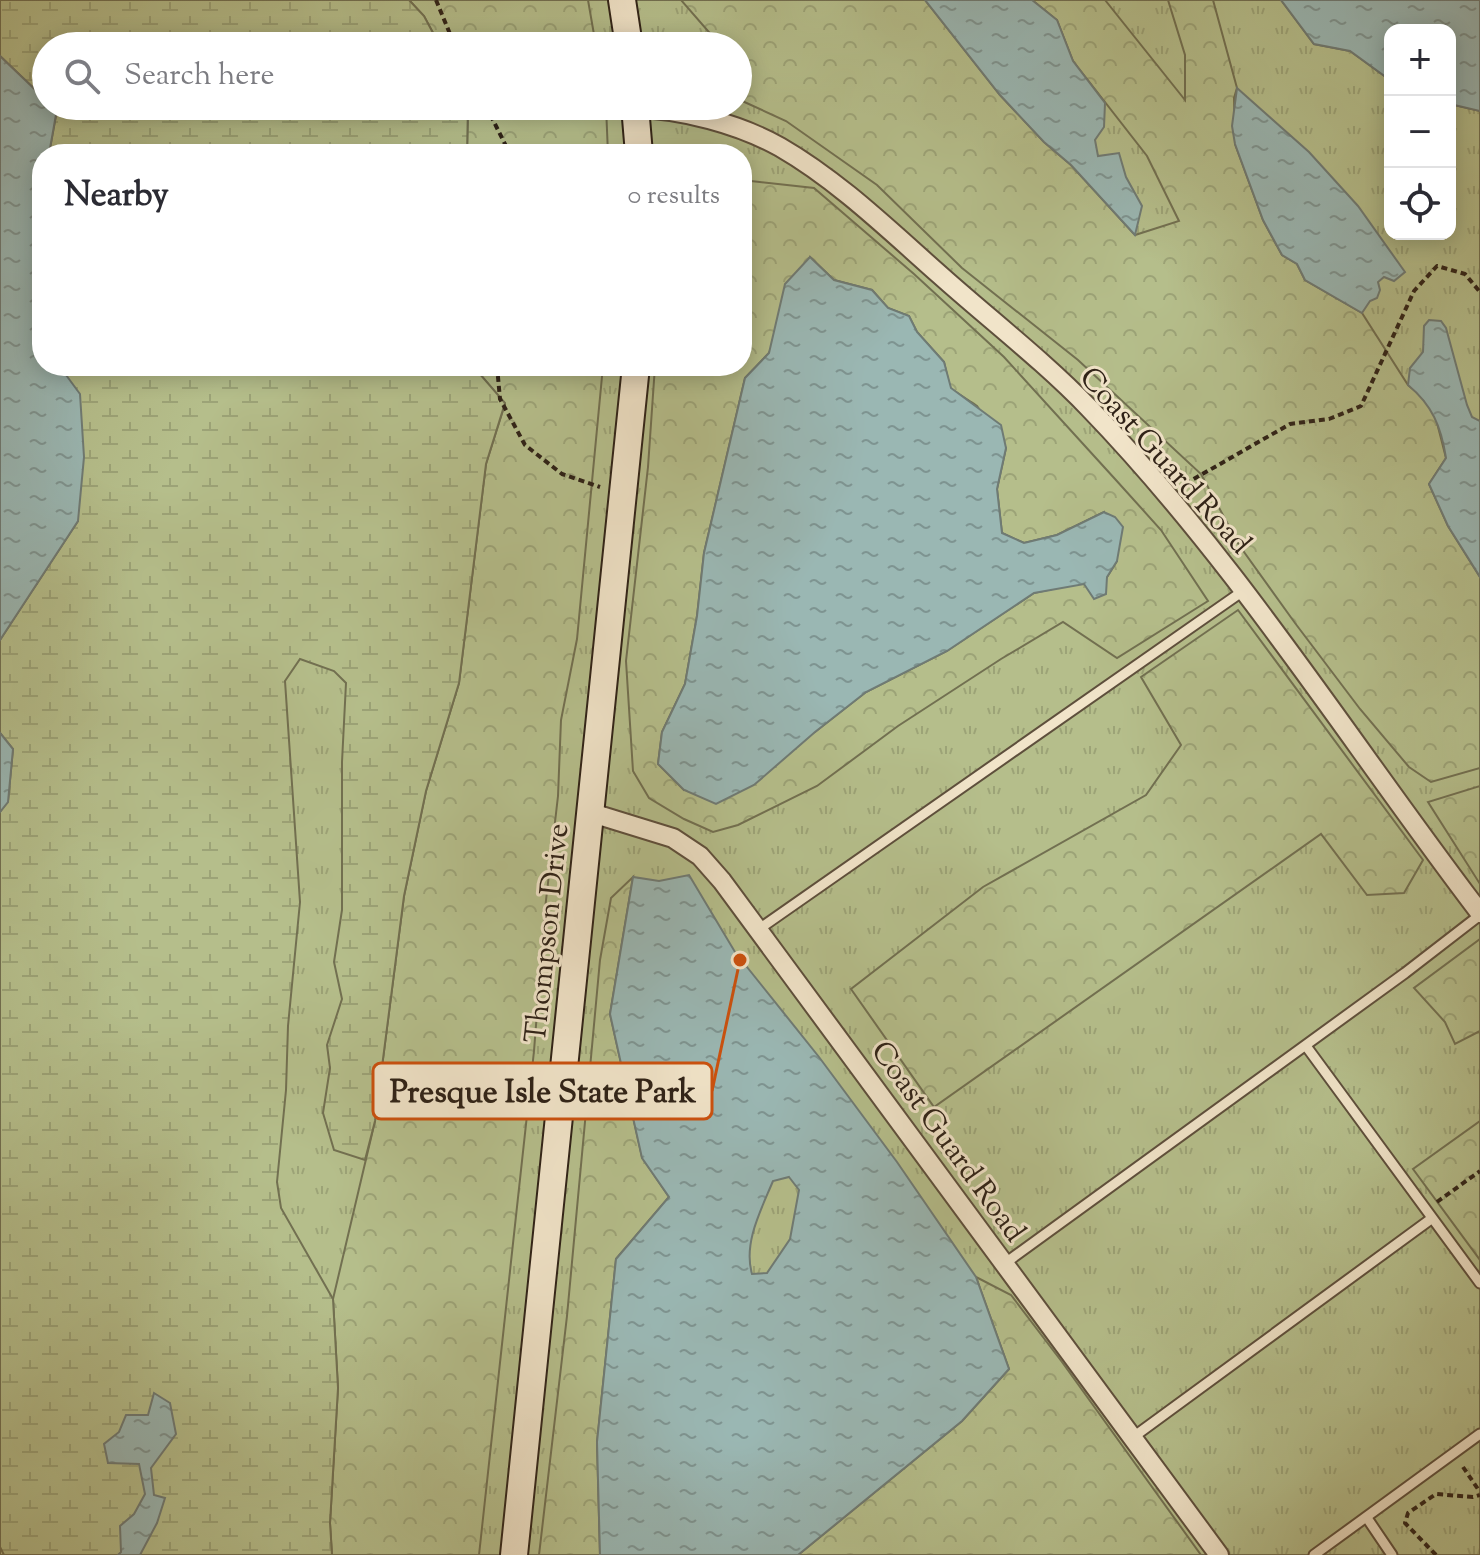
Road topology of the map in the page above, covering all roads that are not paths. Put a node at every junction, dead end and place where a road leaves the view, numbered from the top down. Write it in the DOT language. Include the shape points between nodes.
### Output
graph roads {
  1 [pos="622,0"];
  2 [pos="627,32"];
  3 [pos="636,120"];
  4 [pos="704,120"];
  5 [pos="638,144"];
  6 [pos="635,376"];
  7 [pos="1243,591"];
  8 [pos="592,813"];
  9 [pos="1480,914"];
  10 [pos="759,929"];
  11 [pos="1306,1046"];
  12 [pos="1428,1215"];
  13 [pos="1004,1264"];
  14 [pos="1480,1283"];
  15 [pos="1480,1434"];
  16 [pos="1132,1438"];
  17 [pos="1367,1518"];
  18 [pos="514,1555"];
  19 [pos="1219,1555"];
  20 [pos="1314,1555"];
  21 [pos="1392,1555"];
  1 -- 2 [label="street"];
  3 -- 5 [label="street"];
  4 -- 7 [label="street, Coast Guard Road" via="780,147 851,198 1088,406"];
  6 -- 8 [label="street, Thompson Drive"];
  7 -- 9 [label="street, Coast Guard Road"];
  7 -- 10 [label="lane"];
  8 -- 10 [label="street, Coast Guard Road" via="673,838 700,856"];
  8 -- 18 [label="street, Thompson Drive"];
  9 -- 11 [label="lane"];
  10 -- 13 [label="street, Coast Guard Road"];
  11 -- 12 [label="lane"];
  11 -- 13 [label="lane"];
  12 -- 14 [label="lane"];
  12 -- 16 [label="lane"];
  13 -- 16 [label="street, Coast Guard Road"];
  15 -- 17 [label="lane"];
  16 -- 19 [label="street, Coast Guard Road"];
  17 -- 20 [label="lane"];
  17 -- 21 [label="lane"];
}
